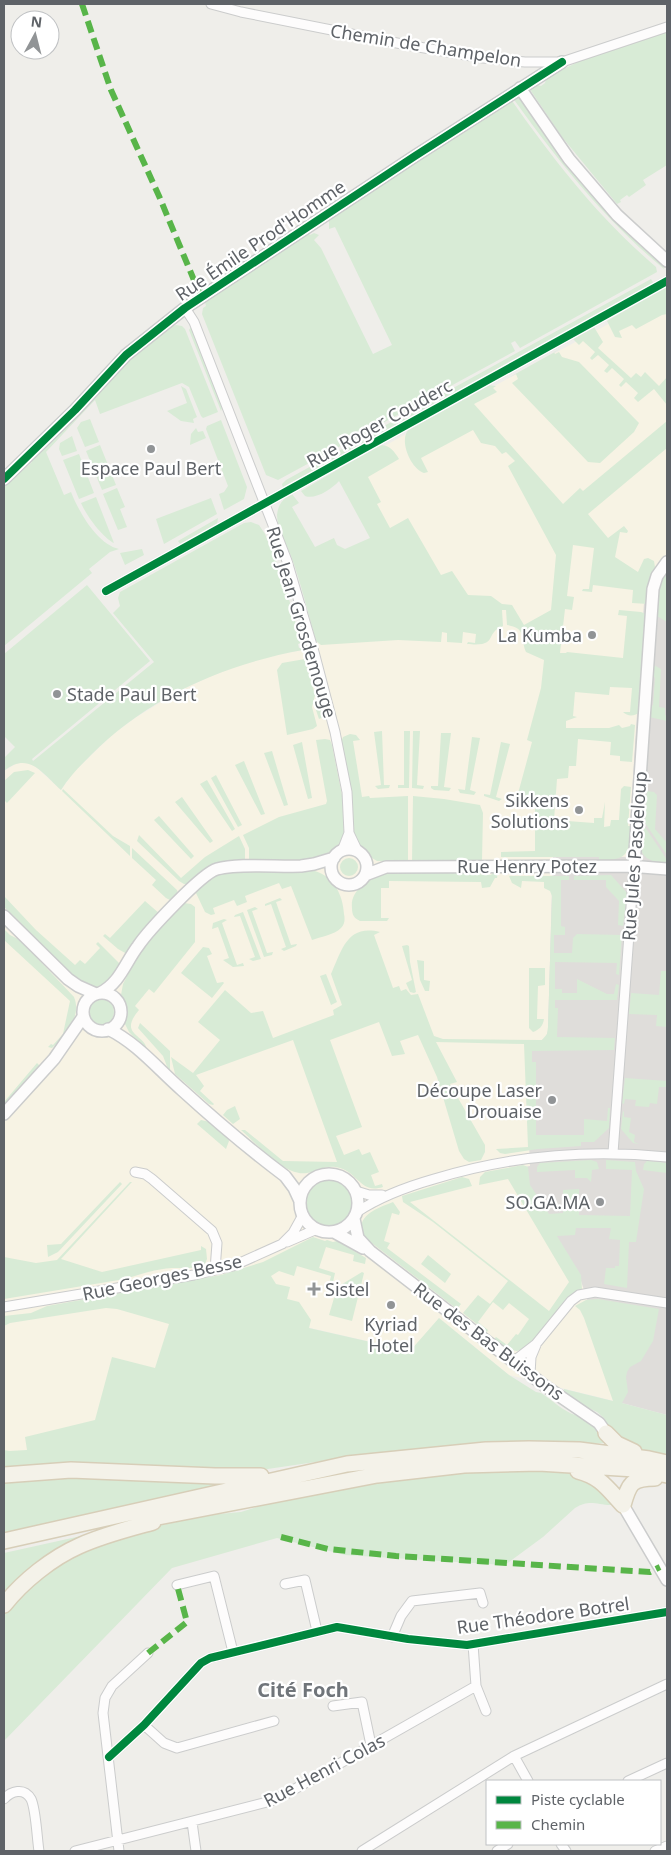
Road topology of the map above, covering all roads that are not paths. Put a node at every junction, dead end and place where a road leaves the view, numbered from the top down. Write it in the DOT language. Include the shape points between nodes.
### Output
graph roads {
  1 [pos="211,4"];
  2 [pos="667,27"];
  3 [pos="562,62"];
  4 [pos="520,88"];
  5 [pos="667,260"];
  6 [pos="667,281"];
  7 [pos="185,308"];
  8 [pos="4,479"];
  9 [pos="265,503"];
  10 [pos="667,562"];
  11 [pos="106,591"];
  12 [pos="349,833"];
  13 [pos="338,854"];
  14 [pos="361,855"];
  15 [pos="301,866"];
  16 [pos="634,866"];
  17 [pos="386,867"];
  18 [pos="667,869"];
  19 [pos="365,875"];
  20 [pos="334,876"];
  21 [pos="4,916"];
  22 [pos="120,978"];
  23 [pos="68,979"];
  24 [pos="98,994"];
  25 [pos="116,1000"];
  26 [pos="84,1012"];
  27 [pos="118,1020"];
  28 [pos="91,1027"];
  29 [pos="108,1030"];
  30 [pos="139,1050"];
  31 [pos="54,1059"];
  32 [pos="4,1114"];
  33 [pos="613,1154"];
  34 [pos="667,1157"];
  35 [pos="135,1172"];
  36 [pos="285,1176"];
  37 [pos="314,1178"];
  38 [pos="356,1191"];
  39 [pos="385,1195"];
  40 [pos="300,1201"];
  41 [pos="303,1215"];
  42 [pos="356,1215"];
  43 [pos="316,1229"];
  44 [pos="334,1232"];
  45 [pos="282,1244"];
  46 [pos="370,1251"];
  47 [pos="215,1270"];
  48 [pos="667,1303"];
  49 [pos="4,1307"];
  50 [pos="536,1344"];
  51 [pos="514,1361"];
  52 [pos="530,1374"];
  53 [pos="606,1433"];
  54 [pos="649,1459"];
  55 [pos="539,1463"];
  56 [pos="667,1463"];
  57 [pos="298,1474"];
  58 [pos="4,1475"];
  59 [pos="667,1475"];
  60 [pos="667,1479"];
  61 [pos="623,1505"];
  62 [pos="206,1508"];
  63 [pos="4,1541"];
  64 [pos="4,1549"];
  65 [pos="664,1565"];
  66 [pos="667,1580"];
  67 [pos="285,1584"];
  68 [pos="177,1585"];
  69 [pos="483,1603"];
  70 [pos="4,1604"];
  71 [pos="667,1612"];
  72 [pos="317,1630"];
  73 [pos="392,1636"];
  74 [pos="473,1644"];
  75 [pos="232,1652"];
  76 [pos="148,1653"];
  77 [pos="667,1684"];
  78 [pos="476,1686"];
  79 [pos="333,1706"];
  80 [pos="486,1711"];
  81 [pos="274,1721"];
  82 [pos="144,1725"];
  83 [pos="371,1745"];
  84 [pos="514,1756"];
  85 [pos="109,1757"];
  86 [pos="667,1763"];
  87 [pos="527,1780"];
  88 [pos="630,1780"];
  89 [pos="4,1798"];
  90 [pos="192,1822"];
  91 [pos="118,1840"];
  92 [pos="667,1846"];
  93 [pos="39,1851"];
  94 [pos="75,1851"];
  95 [pos="119,1851"];
  96 [pos="196,1851"];
  97 [pos="362,1851"];
  98 [pos="655,1851"];
  1 -- 3 [label="street, Chemin de Champelon" via="407,46 482,58"];
  2 -- 3 [label="street, Chemin de Champelon"];
  3 -- 4 [label="street, Rue Émile Prod'Homme"];
  4 -- 5 [label="street" via="569,159 617,215"];
  4 -- 7 [label="street, Rue Émile Prod'Homme"];
  6 -- 9 [label="street, Rue Roger Couderc"];
  7 -- 8 [label="street, Rue Émile Prod'Homme" via="126,355"];
  7 -- 9 [label="street, Rue Jean Grosdemouge" via="194,322"];
  9 -- 11 [label="street, Rue Roger Couderc"];
  9 -- 12 [label="street, Rue Jean Grosdemouge" via="288,561 329,709 346,787"];
  10 -- 16 [label="street, Rue Jules Pasdeloup" via="657,576 654,588"];
  12 -- 13 [label="street"];
  12 -- 14 [label="street"];
  13 -- 14 [label="street" via="351,850"];
  13 -- 15 [label="street"];
  13 -- 20 [label="street" via="331,867"];
  14 -- 17 [label="street"];
  14 -- 19 [label="street" via="367,868"];
  15 -- 20 [label="street"];
  15 -- 22 [label="street" via="223,868 207,873 143,939"];
  16 -- 17 [label="street, Rue Henry Potez"];
  16 -- 18 [label="street, Rue Henry Potez"];
  16 -- 33 [label="street, Rue Jules Pasdeloup"];
  17 -- 19 [label="street"];
  19 -- 20 [label="street" via="360,881 347,884"];
  21 -- 23 [label="street"];
  22 -- 24 [label="street"];
  22 -- 25 [label="street"];
  23 -- 24 [label="street"];
  23 -- 26 [label="street" via="80,996"];
  24 -- 25 [label="street" via="109,995"];
  24 -- 26 [label="street" via="88,999"];
  25 -- 27 [label="street" via="120,1010"];
  26 -- 28 [label="street"];
  26 -- 31 [label="street"];
  27 -- 29 [label="street"];
  27 -- 30 [label="street"];
  28 -- 29 [label="street"];
  28 -- 31 [label="street"];
  29 -- 30 [label="street"];
  30 -- 36 [label="street" via="204,1110"];
  31 -- 32 [label="street"];
  33 -- 34 [label="street"];
  33 -- 39 [label="street" via="555,1155 497,1162"];
  35 -- 47 [label="street" via="152,1179 212,1231 217,1243"];
  36 -- 37 [label="street"];
  36 -- 40 [label="street"];
  37 -- 38 [label="street" via="338,1175"];
  37 -- 40 [label="street" via="304,1188"];
  38 -- 39 [label="street"];
  38 -- 42 [label="street"];
  39 -- 42 [label="street"];
  40 -- 41 [label="street"];
  41 -- 43 [label="street"];
  41 -- 45 [label="street, Rue Georges Besse" via="294,1233"];
  42 -- 44 [label="street" via="346,1228"];
  42 -- 46 [label="street, Rue des Bas Buissons" via="358,1238"];
  43 -- 44 [label="street"];
  43 -- 45 [label="street"];
  44 -- 46 [label="street, Rue des Bas Buissons"];
  45 -- 47 [label="street, Rue Georges Besse" via="246,1261"];
  46 -- 51 [label="street, Rue des Bas Buissons"];
  47 -- 49 [label="street, Rue Georges Besse"];
  48 -- 50 [label="street" via="599,1292 582,1294 571,1301"];
  50 -- 51 [label="street"];
  50 -- 52 [label="street"];
  51 -- 52 [label="street, Rue des Bas Buissons"];
  52 -- 53 [label="street, Rue des Bas Buissons" via="599,1423"];
  53 -- 54 [label="main road" via="616,1444"];
  54 -- 56 [label="main road"];
  54 -- 57 [label="main road" via="580,1450 495,1450 347,1464"];
  55 -- 59 [label="main road" via="635,1469"];
  55 -- 61 [label="main road" via="592,1474"];
  55 -- 62 [label="main road" via="464,1465 377,1475"];
  57 -- 58 [label="main road" via="229,1477 72,1470"];
  57 -- 63 [label="main road"];
  60 -- 61 [label="main road" via="633,1481"];
  61 -- 65 [label="street"];
  62 -- 64 [label="main road"];
  62 -- 70 [label="main road" via="78,1546 32,1577"];
  65 -- 66 [label="street"];
  67 -- 72 [label="street" via="305,1580"];
  68 -- 75 [label="street" via="214,1576"];
  69 -- 73 [label="street" via="480,1594 412,1602"];
  71 -- 74 [label="street, Rue Théodore Botrel"];
  72 -- 73 [label="street, Rue Théodore Botrel" via="337,1627"];
  72 -- 75 [label="street, Rue Théodore Botrel"];
  73 -- 74 [label="street, Rue Théodore Botrel"];
  74 -- 78 [label="street"];
  75 -- 82 [label="street, Rue Théodore Botrel" via="201,1663"];
  76 -- 85 [label="street" via="112,1686 105,1698 102,1712"];
  77 -- 84 [label="street"];
  78 -- 80 [label="street"];
  78 -- 83 [label="street, Rue Henri Colas"];
  79 -- 83 [label="street" via="362,1702"];
  81 -- 82 [label="street" via="177,1748 164,1743"];
  82 -- 85 [label="street, Rue Théodore Botrel"];
  83 -- 90 [label="street, Rue Henri Colas" via="271,1801"];
  84 -- 87 [label="street"];
  84 -- 97 [label="street"];
  85 -- 91 [label="street"];
  86 -- 88 [label="street"];
  89 -- 93 [label="street" via="17,1791 24,1792 31,1799"];
  90 -- 91 [label="street, Rue Henri Colas"];
  90 -- 96 [label="street"];
  91 -- 94 [label="street, Rue Henri Colas"];
  91 -- 95 [label="street"];
  92 -- 98 [label="street"];
}
